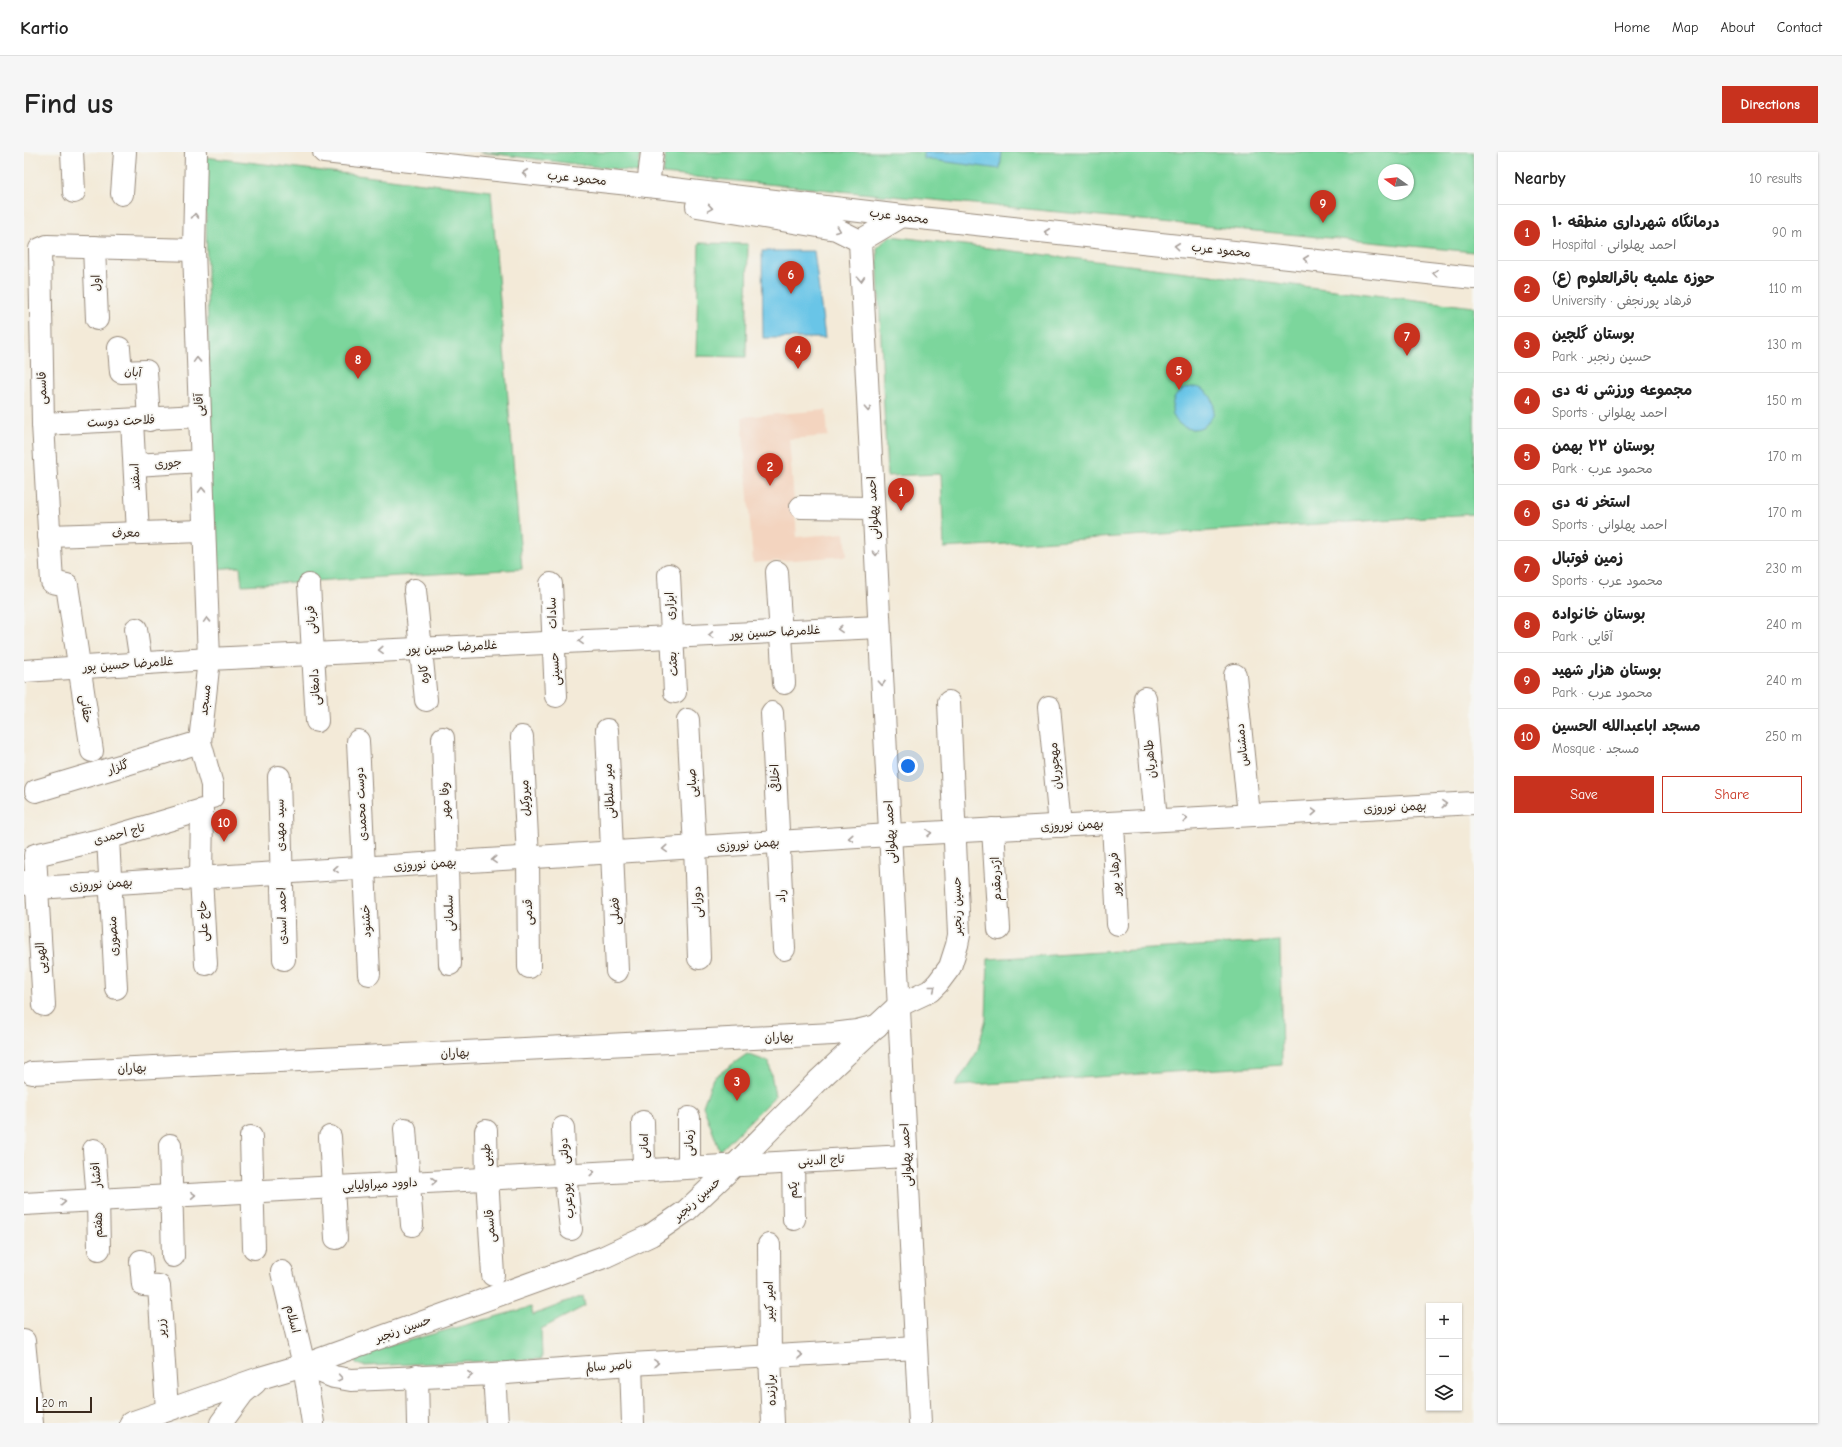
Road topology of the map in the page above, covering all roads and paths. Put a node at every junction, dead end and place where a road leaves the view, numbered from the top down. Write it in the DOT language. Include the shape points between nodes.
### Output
graph roads {
  1 [pos="72,152"];
  2 [pos="125,152"];
  3 [pos="196,152"];
  4 [pos="324,152"];
  5 [pos="652,152"];
  6 [pos="648,186"];
  7 [pos="74,192"];
  8 [pos="122,194"];
  9 [pos="902,216"];
  10 [pos="860,240"];
  11 [pos="94,248"];
  12 [pos="194,250"];
  13 [pos="1474,278"];
  14 [pos="97,319"];
  15 [pos="119,348"];
  16 [pos="199,416"];
  17 [pos="141,420"];
  18 [pos="43,424"];
  19 [pos="201,461"];
  20 [pos="135,465"];
  21 [pos="801,507"];
  22 [pos="873,508"];
  23 [pos="203,530"];
  24 [pos="138,533"];
  25 [pos="49,536"];
  26 [pos="776,572"];
  27 [pos="669,575"];
  28 [pos="551,584"];
  29 [pos="309,585"];
  30 [pos="415,590"];
  31 [pos="879,627"];
  32 [pos="136,629"];
  33 [pos="780,632"];
  34 [pos="672,637"];
  35 [pos="553,642"];
  36 [pos="421,648"];
  37 [pos="314,654"];
  38 [pos="209,659"];
  39 [pos="141,663"];
  40 [pos="80,667"];
  41 [pos="24,671"];
  42 [pos="1235,675"];
  43 [pos="784,683"];
  44 [pos="675,692"];
  45 [pos="556,696"];
  46 [pos="1145,698"];
  47 [pos="426,700"];
  48 [pos="949,702"];
  49 [pos="1049,707"];
  50 [pos="772,713"];
  51 [pos="317,720"];
  52 [pos="688,720"];
  53 [pos="607,730"];
  54 [pos="522,737"];
  55 [pos="443,738"];
  56 [pos="358,741"];
  57 [pos="200,742"];
  58 [pos="92,751"];
  59 [pos="279,777"];
  60 [pos="36,791"];
  61 [pos="207,803"];
  62 [pos="1474,803"];
  63 [pos="1249,815"];
  64 [pos="1156,820"];
  65 [pos="1112,823"];
  66 [pos="1060,826"];
  67 [pos="993,829"];
  68 [pos="955,832"];
  69 [pos="890,835"];
  70 [pos="108,838"];
  71 [pos="779,842"];
  72 [pos="695,847"];
  73 [pos="612,852"];
  74 [pos="35,855"];
  75 [pos="528,858"];
  76 [pos="447,863"];
  77 [pos="364,868"];
  78 [pos="281,873"];
  79 [pos="201,878"];
  80 [pos="110,884"];
  81 [pos="30,885"];
  82 [pos="1118,924"];
  83 [pos="999,929"];
  84 [pos="784,949"];
  85 [pos="699,958"];
  86 [pos="284,959"];
  87 [pos="206,964"];
  88 [pos="450,964"];
  89 [pos="529,967"];
  90 [pos="617,970"];
  91 [pos="369,974"];
  92 [pos="116,988"];
  93 [pos="44,1005"];
  94 [pos="898,1006"];
  95 [pos="878,1026"];
  96 [pos="32,1073"];
  97 [pos="688,1118"];
  98 [pos="644,1122"];
  99 [pos="563,1128"];
  100 [pos="405,1129"];
  101 [pos="486,1131"];
  102 [pos="251,1137"];
  103 [pos="330,1137"];
  104 [pos="170,1145"];
  105 [pos="94,1150"];
  106 [pos="906,1156"];
  107 [pos="793,1162"];
  108 [pos="736,1164"];
  109 [pos="689,1167"];
  110 [pos="644,1170"];
  111 [pos="565,1174"];
  112 [pos="487,1178"];
  113 [pos="409,1183"];
  114 [pos="333,1187"];
  115 [pos="252,1192"];
  116 [pos="172,1196"];
  117 [pos="98,1200"];
  118 [pos="24,1204"];
  119 [pos="794,1219"];
  120 [pos="412,1225"];
  121 [pos="571,1229"];
  122 [pos="336,1238"];
  123 [pos="769,1245"];
  124 [pos="254,1248"];
  125 [pos="99,1249"];
  126 [pos="173,1256"];
  127 [pos="141,1262"];
  128 [pos="282,1272"];
  129 [pos="494,1275"];
  130 [pos="24,1341"];
  131 [pos="916,1348"];
  132 [pos="770,1356"];
  133 [pos="631,1364"];
  134 [pos="304,1365"];
  135 [pos="494,1374"];
  136 [pos="417,1376"];
  137 [pos="260,1378"];
  138 [pos="167,1410"];
  139 [pos="32,1423"];
  140 [pos="131,1423"];
  141 [pos="221,1423"];
  142 [pos="313,1423"];
  143 [pos="418,1423"];
  144 [pos="497,1423"];
  145 [pos="633,1423"];
  146 [pos="773,1423"];
  147 [pos="920,1423"];
  1 -- 7 [label="street"];
  2 -- 8 [label="street"];
  12 -- 3 [label="street, آقایی, one-way"];
  6 -- 4 [label="street, محمود عرب, one-way"];
  5 -- 6 [label="street"];
  6 -- 9 [label="street, محمود عرب"];
  6 -- 10 [label="street, one-way" via="692,205 836,229"];
  9 -- 10 [label="street"];
  13 -- 9 [label="street, محمود عرب, one-way"];
  10 -- 22 [label="street, احمد پهلوانی, one-way"];
  11 -- 12 [label="street, قاسمی"];
  11 -- 14 [label="street, اول"];
  11 -- 18 [label="street, قاسمی" via="47,246 40,249"];
  16 -- 12 [label="street, آقایی, one-way"];
  15 -- 17 [label="street, آبان" via="121,372 146,371"];
  16 -- 17 [label="street, فلاحت دوست"];
  16 -- 19 [label="street, آقایی"];
  17 -- 18 [label="street, فلاحت دوست"];
  17 -- 20 [label="street, اسفند"];
  18 -- 25 [label="street, قاسمی"];
  19 -- 20 [label="street, جوری"];
  23 -- 19 [label="street, آقایی, one-way"];
  20 -- 24 [label="street, اسفند"];
  21 -- 22 [label="street"];
  22 -- 31 [label="street, احمد پهلوانی, one-way"];
  23 -- 24 [label="street, معرف"];
  38 -- 23 [label="street, آقایی, one-way"];
  24 -- 25 [label="street, معرف"];
  25 -- 40 [label="street, قاسمی" via="52,582 67,585"];
  26 -- 33 [label="street"];
  27 -- 34 [label="street, ابزاری"];
  28 -- 35 [label="street, سادات"];
  29 -- 37 [label="street, قربانی"];
  30 -- 36 [label="street, کاوه"];
  31 -- 33 [label="street, غلامرضا حسین پور, one-way"];
  31 -- 69 [label="street, احمد پهلوانی, one-way"];
  32 -- 39 [label="street"];
  33 -- 34 [label="street, غلامرضا حسین پور, one-way"];
  33 -- 43 [label="street"];
  34 -- 35 [label="street, غلامرضا حسین پور, one-way"];
  34 -- 44 [label="street, بعثت"];
  35 -- 36 [label="street, غلامرضا حسین پور"];
  35 -- 45 [label="street, حسینی"];
  36 -- 37 [label="street, غلامرضا حسین پور, one-way"];
  36 -- 47 [label="street, کاوه"];
  37 -- 38 [label="street, غلامرضا حسین پور"];
  37 -- 51 [label="street, دامغانی"];
  38 -- 39 [label="street, غلامرضا حسین پور"];
  38 -- 57 [label="street, مسجد"];
  39 -- 40 [label="street, غلامرضا حسین پور"];
  40 -- 41 [label="street, غلامرضا حسین پور"];
  40 -- 58 [label="street, حقانی"];
  42 -- 63 [label="street, دمشناس"];
  46 -- 64 [label="street, طاهریان"];
  48 -- 68 [label="street, حسین رنجبر"];
  49 -- 66 [label="street, مهجوریان"];
  50 -- 71 [label="street, اخلاقی"];
  52 -- 72 [label="street, صبایی"];
  53 -- 73 [label="street, میر سلطانی"];
  54 -- 75 [label="street, میروکیل"];
  55 -- 76 [label="street, وفا مهر"];
  56 -- 77 [label="street, دوست محمدی"];
  57 -- 60 [label="street, گلزار"];
  57 -- 61 [label="street" via="212,785"];
  59 -- 78 [label="street, سید مهدی"];
  61 -- 70 [label="street, تاج احمدی"];
  61 -- 79 [label="street"];
  63 -- 62 [label="street, بهمن نوروزی, one-way"];
  64 -- 63 [label="street, بهمن نوروزی, one-way"];
  64 -- 65 [label="street, بهمن نوروزی"];
  65 -- 66 [label="street, بهمن نوروزی"];
  65 -- 82 [label="street, فرهاد پور"];
  66 -- 67 [label="street, بهمن نوروزی"];
  67 -- 68 [label="street, بهمن نوروزی"];
  67 -- 83 [label="street, اژدرمقدم"];
  69 -- 68 [label="street, بهمن نوروزی, one-way"];
  94 -- 68 [label="street, حسین رنجبر, one-way" via="930,990 946,975 954,956 959,935"];
  69 -- 71 [label="street, بهمن نوروزی, one-way"];
  69 -- 94 [label="street, احمد پهلوانی"];
  70 -- 74 [label="street, تاج احمدی"];
  70 -- 80 [label="street, منصوری"];
  71 -- 72 [label="street, بهمن نوروزی"];
  71 -- 84 [label="street, راد"];
  72 -- 73 [label="street, بهمن نوروزی, one-way"];
  72 -- 85 [label="street, دورانی"];
  73 -- 75 [label="street, بهمن نوروزی"];
  73 -- 90 [label="street, فضلی"];
  74 -- 81 [label="street, الهویی"];
  75 -- 76 [label="street, بهمن نوروزی, one-way"];
  75 -- 89 [label="street, قدمی"];
  76 -- 77 [label="street, بهمن نوروزی"];
  76 -- 88 [label="street, سلمانی"];
  77 -- 78 [label="street, بهمن نوروزی, one-way"];
  77 -- 91 [label="street, خشنود"];
  78 -- 79 [label="street, بهمن نوروزی"];
  78 -- 86 [label="street, احمد اسدی"];
  79 -- 80 [label="street, بهمن نوروزی"];
  79 -- 87 [label="street, حاج علی"];
  80 -- 81 [label="street, بهمن نوروزی"];
  80 -- 92 [label="street, منصوری"];
  81 -- 93 [label="street, الهویی"];
  94 -- 95 [label="street, حسین رنجبر"];
  94 -- 106 [label="street, احمد پهلوانی"];
  95 -- 96 [label="street, بهاران" via="834,1034"];
  95 -- 108 [label="street, حسین رنجبر" via="820,1079"];
  97 -- 109 [label="street, زمانی"];
  98 -- 110 [label="street, امانی"];
  99 -- 111 [label="street, دولتی"];
  100 -- 113 [label="street"];
  101 -- 112 [label="street, طیبی"];
  102 -- 115 [label="street"];
  103 -- 114 [label="street"];
  104 -- 116 [label="street"];
  105 -- 117 [label="street, افشار"];
  106 -- 107 [label="street, تاج الدینی"];
  106 -- 131 [label="street, احمد پهلوانی"];
  107 -- 108 [label="street, تاج الدینی"];
  107 -- 119 [label="street, یکم"];
  108 -- 109 [label="street, داوود میراولیایی"];
  108 -- 134 [label="street, حسین رنجبر" via="680,1216 631,1246"];
  109 -- 110 [label="street, داوود میراولیایی"];
  111 -- 110 [label="street, داوود میراولیایی, one-way"];
  111 -- 112 [label="street, داوود میراولیایی"];
  111 -- 121 [label="street, پورعرب"];
  113 -- 112 [label="street, داوود میراولیایی, one-way"];
  112 -- 129 [label="street, قاسمی"];
  113 -- 114 [label="street, داوود میراولیایی"];
  113 -- 120 [label="street"];
  114 -- 115 [label="street, داوود میراولیایی"];
  114 -- 122 [label="street"];
  116 -- 115 [label="street, داوود میراولیایی, one-way"];
  115 -- 124 [label="street"];
  116 -- 117 [label="street, داوود میراولیایی"];
  116 -- 126 [label="street"];
  118 -- 117 [label="street, داوود میراولیایی, one-way"];
  117 -- 125 [label="street, هفتم"];
  123 -- 132 [label="street, امیر کبیر"];
  127 -- 138 [label="street, زریر" via="143,1285 158,1286"];
  128 -- 134 [label="street, اسلام"];
  130 -- 139 [label="street"];
  132 -- 131 [label="street, ناصر سالم, one-way"];
  131 -- 147 [label="street, احمد پهلوانی"];
  133 -- 132 [label="street, ناصر سالم, one-way"];
  132 -- 146 [label="street, برازنده"];
  133 -- 135 [label="street, ناصر سالم"];
  133 -- 145 [label="street"];
  134 -- 136 [label="street, ناصر سالم, one-way" via="334,1377 351,1380"];
  134 -- 137 [label="street, حسین رنجبر"];
  134 -- 142 [label="street, اسلام"];
  136 -- 135 [label="street, ناصر سالم, one-way"];
  135 -- 144 [label="street"];
  136 -- 143 [label="street"];
  137 -- 138 [label="street, حسین رنجبر"];
  137 -- 141 [label="street" via="243,1393"];
  138 -- 140 [label="street, حسین رنجبر"];
}
